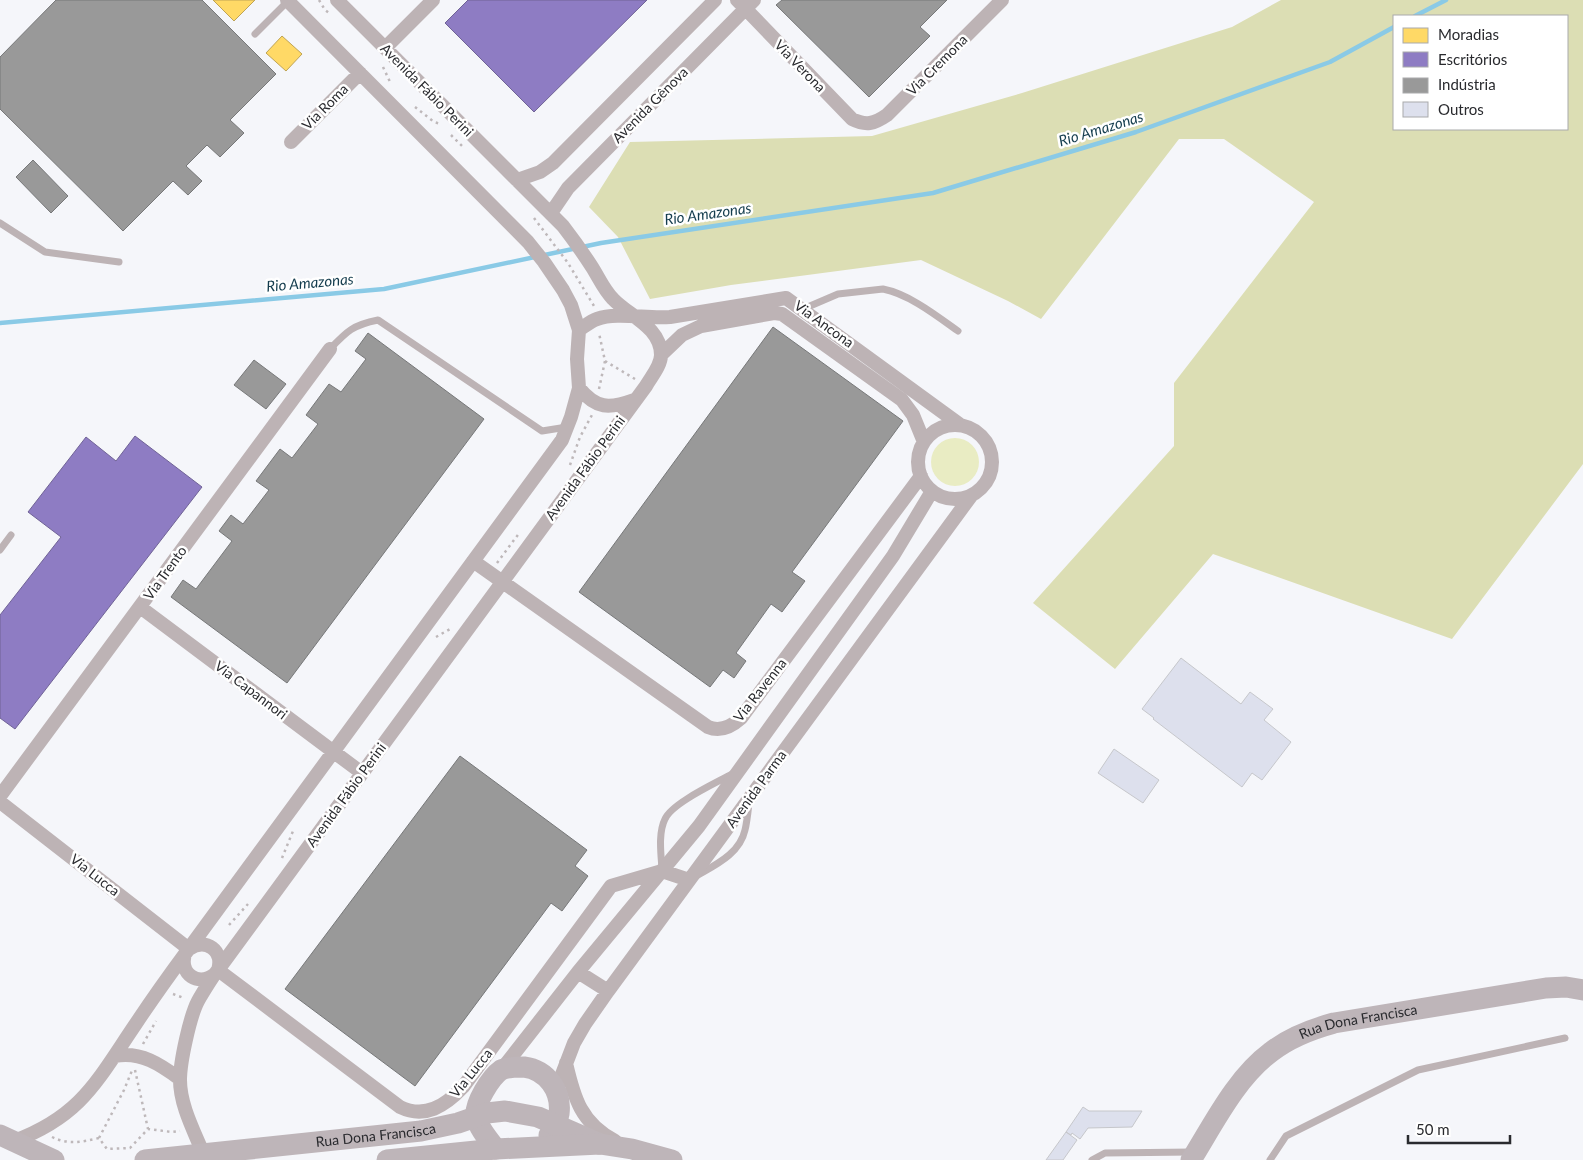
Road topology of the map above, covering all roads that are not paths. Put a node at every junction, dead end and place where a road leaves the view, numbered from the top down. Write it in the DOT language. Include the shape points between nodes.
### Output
graph roads {
  1 [pos="287,0"];
  2 [pos="337,0"];
  3 [pos="433,0"];
  4 [pos="715,0"];
  5 [pos="1002,0"];
  6 [pos="746,3"];
  7 [pos="255,34"];
  8 [pos="385,48"];
  9 [pos="360,73"];
  10 [pos="868,124"];
  11 [pos="291,142"];
  12 [pos="517,180"];
  13 [pos="551,213"];
  14 [pos="0,223"];
  15 [pos="119,262"];
  16 [pos="803,310"];
  17 [pos="635,318"];
  18 [pos="579,330"];
  19 [pos="958,332"];
  20 [pos="330,349"];
  21 [pos="661,355"];
  22 [pos="579,388"];
  23 [pos="634,400"];
  24 [pos="959,424"];
  25 [pos="568,427"];
  26 [pos="924,442"];
  27 [pos="921,476"];
  28 [pos="932,491"];
  29 [pos="971,496"];
  30 [pos="11,535"];
  31 [pos="0,550"];
  32 [pos="473,561"];
  33 [pos="502,581"];
  34 [pos="140,607"];
  35 [pos="334,752"];
  36 [pos="738,770"];
  37 [pos="362,773"];
  38 [pos="0,796"];
  39 [pos="749,798"];
  40 [pos="0,802"];
  41 [pos="662,871"];
  42 [pos="690,880"];
  43 [pos="187,951"];
  44 [pos="216,972"];
  45 [pos="578,972"];
  46 [pos="1583,990"];
  47 [pos="608,991"];
  48 [pos="1565,1038"];
  49 [pos="115,1056"];
  50 [pos="566,1062"];
  51 [pos="502,1069"];
  52 [pos="180,1079"];
  53 [pos="556,1090"];
  54 [pos="476,1116"];
  55 [pos="556,1124"];
  56 [pos="7,1138"];
  57 [pos="600,1144"];
  58 [pos="496,1149"];
  59 [pos="530,1149"];
  60 [pos="632,1149"];
  61 [pos="203,1153"];
  62 [pos="1195,1157"];
  63 [pos="54,1160"];
  64 [pos="145,1160"];
  65 [pos="387,1160"];
  66 [pos="672,1160"];
  67 [pos="1092,1160"];
  68 [pos="1270,1160"];
  1 -- 7 [label="lane"];
  1 -- 9 [label="street"];
  2 -- 8 [label="street, Avenida Fábio Perini"];
  3 -- 8 [label="street"];
  4 -- 12 [label="street, Avenida Gênova" via="553,163 540,172"];
  5 -- 10 [label="street, Via Cremona" via="887,116"];
  6 -- 10 [label="street, Via Verona" via="852,119"];
  6 -- 13 [label="street, Avenida Gênova" via="568,188"];
  8 -- 12 [label="street, Avenida Fábio Perini"];
  9 -- 11 [label="street, Via Roma"];
  9 -- 18 [label="street" via="528,242 567,297"];
  12 -- 13 [label="street, Avenida Fábio Perini"];
  13 -- 17 [label="street, Avenida Fábio Perini" via="570,235 612,298"];
  14 -- 15 [label="lane" via="45,252"];
  16 -- 17 [label="street, Via Ancona" via="786,298 670,317"];
  16 -- 19 [label="lane" via="838,294 882,289 926,309"];
  16 -- 24 [label="street, Via Ancona"];
  17 -- 18 [label="street" via="607,316"];
  17 -- 21 [label="street, Avenida Fábio Perini" via="653,333"];
  18 -- 22 [label="street" via="576,359"];
  20 -- 25 [label="lane" via="348,330 378,320 542,431"];
  20 -- 34 [label="street, Via Trento"];
  21 -- 23 [label="street, Avenida Fábio Perini" via="657,369"];
  21 -- 26 [label="street, Via Ancona" via="682,335 701,326 782,314 902,400 913,415"];
  22 -- 23 [label="street" via="596,404 614,406"];
  22 -- 25 [label="street"];
  23 -- 33 [label="street, Avenida Fábio Perini"];
  24 -- 26 [label="street" via="939,428"];
  24 -- 29 [label="street" via="979,433 991,450 993,461 987,481"];
  25 -- 32 [label="street" via="562,440"];
  26 -- 27 [label="street" via="919,452"];
  27 -- 28 [label="street"];
  27 -- 33 [label="street, Via Ravenna" via="741,718 720,729 708,727"];
  28 -- 29 [label="street" via="951,499"];
  28 -- 36 [label="street, Avenida Parma" via="893,556"];
  29 -- 39 [label="street, Avenida Parma"];
  30 -- 31 [label="lane"];
  32 -- 33 [label="street, Via Ravenna"];
  32 -- 35 [label="street"];
  33 -- 37 [label="street, Avenida Fábio Perini"];
  34 -- 35 [label="street, Via Capannori"];
  34 -- 38 [label="street, Via Trento"];
  35 -- 37 [label="street, Via Capannori"];
  35 -- 43 [label="street"];
  36 -- 41 [label="street, Avenida Parma" via="699,826"];
  36 -- 41 [label="lane" via="670,811 662,830"];
  37 -- 44 [label="street, Avenida Fábio Perini"];
  39 -- 42 [label="street, Avenida Parma"];
  39 -- 42 [label="lane" via="741,843 723,860"];
  40 -- 43 [label="street, Via Lucca"];
  41 -- 42 [label="street"];
  41 -- 44 [label="street, Via Lucca" via="611,886 463,1087 444,1104 421,1113 400,1107"];
  41 -- 45 [label="street, Avenida Parma"];
  42 -- 47 [label="street, Avenida Parma"];
  43 -- 44 [label="street" via="199,944 215,949 220,959"];
  43 -- 44 [label="street" via="184,965 189,975 205,980"];
  43 -- 49 [label="street"];
  44 -- 52 [label="street, Avenida Fábio Perini" via="197,1002"];
  45 -- 47 [label="street"];
  45 -- 51 [label="street, Avenida Parma"];
  46 -- 62 [label="main road, Rua Dona Francisca" via="1566,987 1518,991 1312,1029 1272,1051 1257,1064 1232,1095"];
  47 -- 50 [label="street, Avenida Parma" via="585,1024"];
  48 -- 68 [label="lane" via="1418,1070 1286,1136"];
  49 -- 52 [label="street" via="125,1054 135,1061 149,1059"];
  49 -- 56 [label="street" via="98,1081 65,1115 46,1127"];
  50 -- 53 [label="street, Avenida Parma"];
  50 -- 60 [label="street" via="575,1094 590,1123 601,1134"];
  51 -- 53 [label="main road" via="532,1068 546,1076"];
  51 -- 54 [label="main road" via="485,1088"];
  52 -- 61 [label="street, Avenida Fábio Perini"];
  53 -- 55 [label="main road" via="560,1102"];
  54 -- 55 [label="main road, Rua Dona Francisca" via="496,1112 520,1113"];
  54 -- 58 [label="main road"];
  54 -- 61 [label="main road, Rua Dona Francisca" via="421,1131"];
  55 -- 57 [label="main road, Rua Dona Francisca"];
  55 -- 59 [label="main road"];
  56 -- 63 [label="main road"];
  57 -- 59 [label="main road, Rua Dona Francisca"];
  57 -- 60 [label="main road, Rua Dona Francisca"];
  58 -- 59 [label="main road, Rua Dona Francisca"];
  58 -- 65 [label="main road, Rua Dona Francisca"];
  60 -- 66 [label="main road, Rua Dona Francisca"];
  61 -- 64 [label="main road, Rua Dona Francisca"];
  62 -- 67 [label="lane" via="1105,1154"];
}
